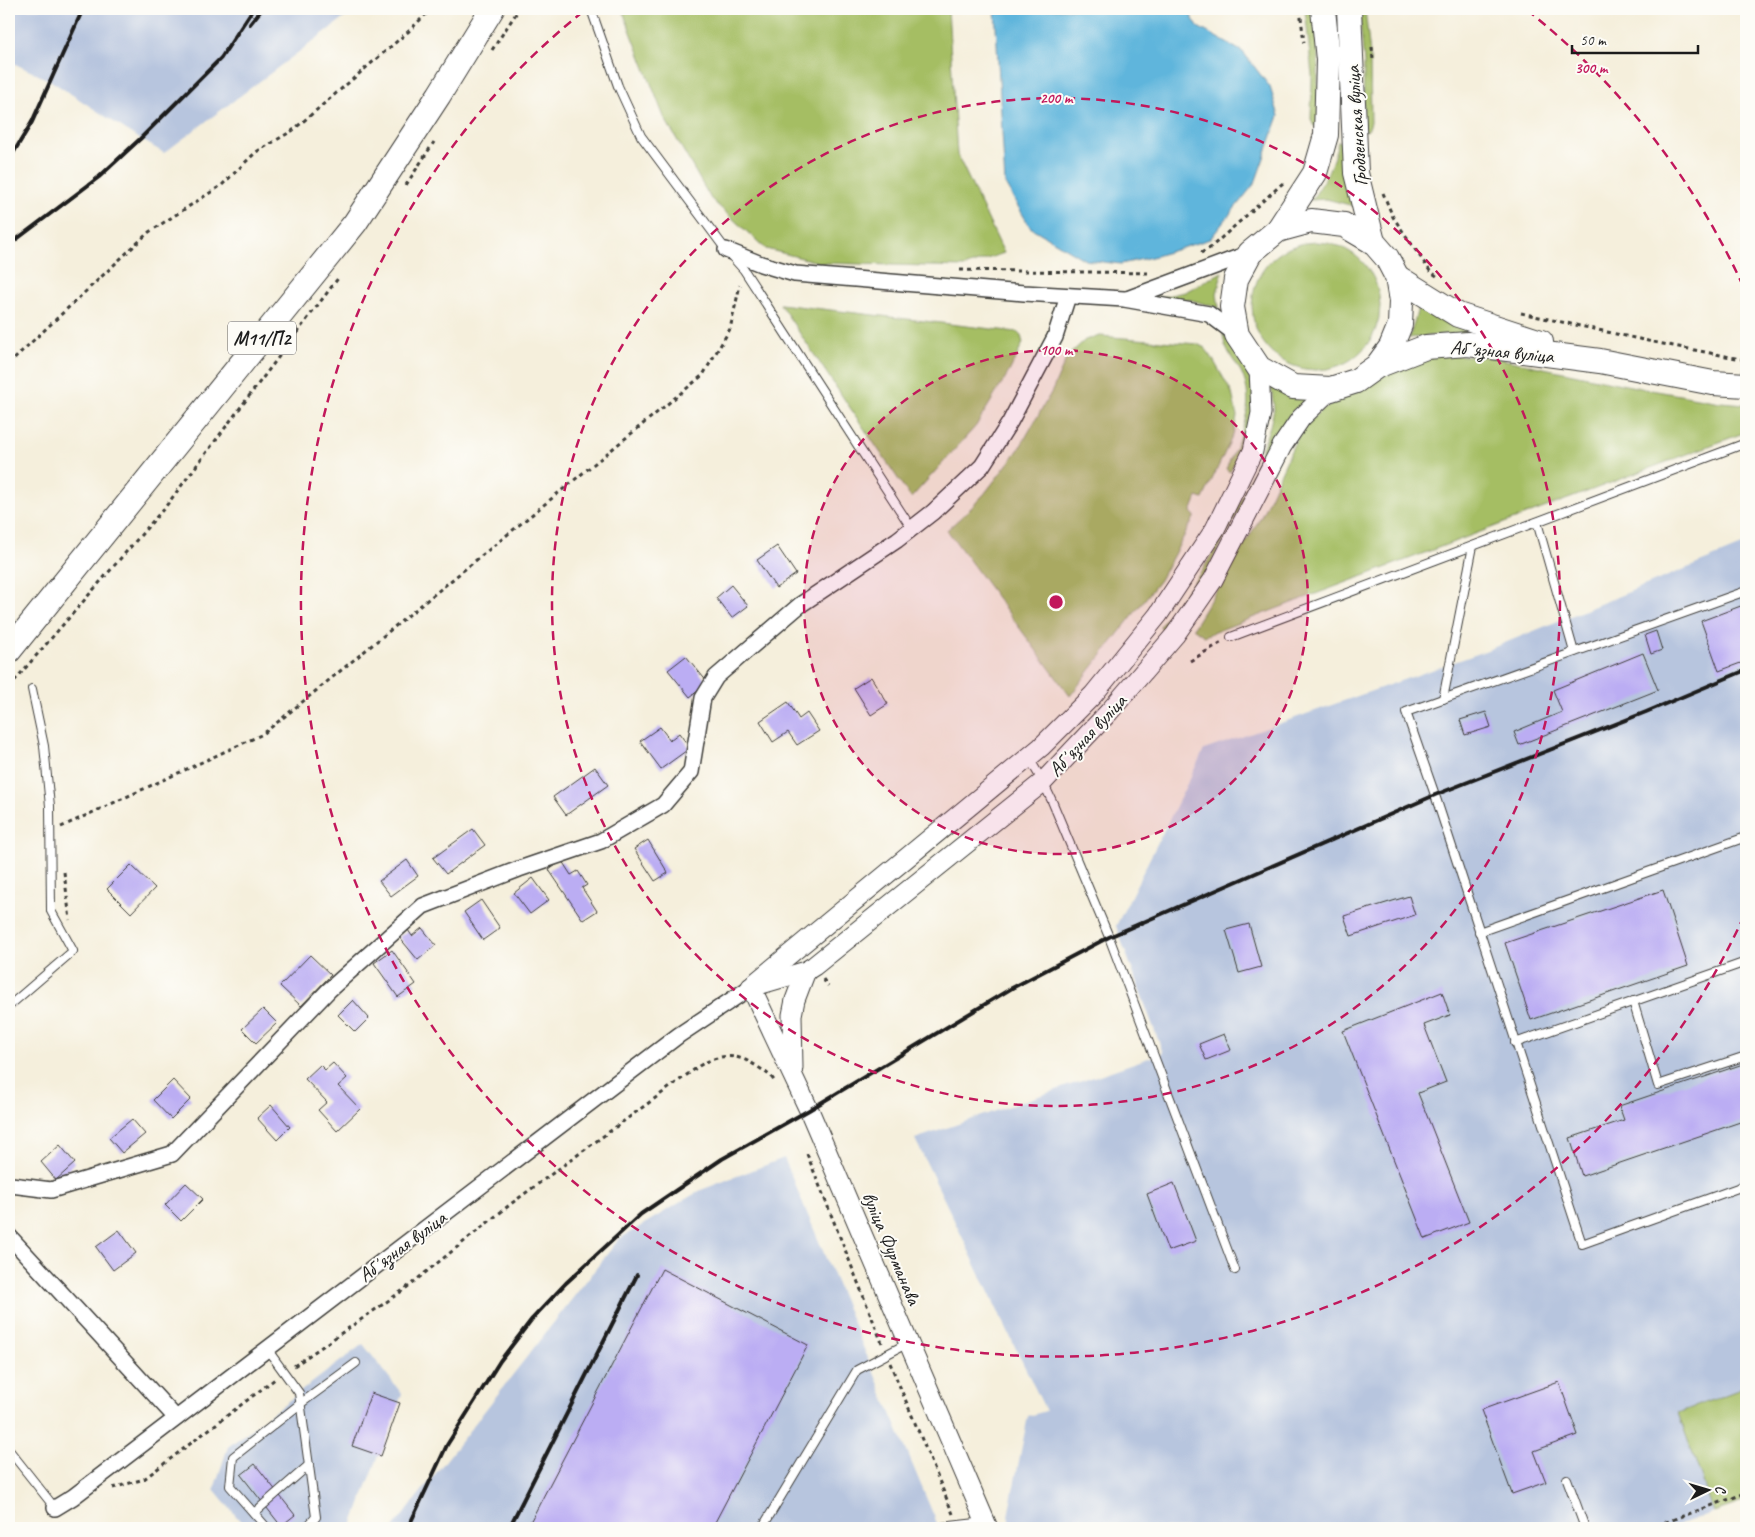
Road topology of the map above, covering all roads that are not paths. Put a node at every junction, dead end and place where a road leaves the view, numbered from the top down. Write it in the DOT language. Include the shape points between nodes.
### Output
graph roads {
  1 [pos="492,9"];
  2 [pos="591,9"];
  3 [pos="1323,9"];
  4 [pos="1349,9"];
  5 [pos="1278,230"];
  6 [pos="1373,242"];
  7 [pos="726,250"];
  8 [pos="1250,253"];
  9 [pos="1397,277"];
  10 [pos="1068,296"];
  11 [pos="1124,299"];
  12 [pos="1237,335"];
  13 [pos="1600,361"];
  14 [pos="1377,366"];
  15 [pos="1260,368"];
  16 [pos="1746,385"];
  17 [pos="1331,389"];
  18 [pos="1746,443"];
  19 [pos="1537,522"];
  20 [pos="912,529"];
  21 [pos="1473,546"];
  22 [pos="1746,591"];
  23 [pos="1231,637"];
  24 [pos="9,651"];
  25 [pos="1574,652"];
  26 [pos="32,689"];
  27 [pos="1443,699"];
  28 [pos="1029,758"];
  29 [pos="1043,782"];
  30 [pos="1746,837"];
  31 [pos="1479,932"];
  32 [pos="1746,962"];
  33 [pos="806,971"];
  34 [pos="750,987"];
  35 [pos="1633,1001"];
  36 [pos="9,1006"];
  37 [pos="1515,1043"];
  38 [pos="1746,1056"];
  39 [pos="793,1076"];
  40 [pos="1746,1185"];
  41 [pos="9,1187"];
  42 [pos="9,1236"];
  43 [pos="1235,1270"];
  44 [pos="908,1343"];
  45 [pos="267,1349"];
  46 [pos="356,1363"];
  47 [pos="300,1404"];
  48 [pos="176,1418"];
  49 [pos="9,1450"];
  50 [pos="309,1465"];
  51 [pos="1567,1478"];
  52 [pos="254,1514"];
  53 [pos="58,1515"];
  54 [pos="987,1525"];
  55 [pos="267,1528"];
  56 [pos="306,1528"];
  57 [pos="762,1528"];
  58 [pos="934,1528"];
  59 [pos="1584,1528"];
  1 -- 24 [label="main road, М11/П2" via="355,223"];
  2 -- 7 [label="lane" via="618,86 641,136"];
  3 -- 5 [label="main road, Гродзенская вуліца" via="1328,60 1326,135 1314,174"];
  4 -- 6 [label="main road, Гродзенская вуліца" via="1356,173"];
  5 -- 6 [label="main road, Абʼязная вуліца" via="1311,221 1344,225"];
  5 -- 8 [label="main road, Абʼязная вуліца"];
  6 -- 9 [label="main road, Абʼязная вуліца"];
  7 -- 10 [label="street" via="795,274"];
  7 -- 20 [label="lane" via="744,270"];
  8 -- 11 [label="street"];
  8 -- 12 [label="main road, Абʼязная вуліца" via="1236,278 1232,307"];
  9 -- 13 [label="main road, Абʼязная вуліца" via="1458,315"];
  9 -- 14 [label="main road, Абʼязная вуліца" via="1402,301 1400,324 1391,347"];
  10 -- 11 [label="street"];
  10 -- 20 [label="street" via="1055,337 1010,422 982,466"];
  11 -- 12 [label="street" via="1209,314"];
  12 -- 15 [label="main road, Абʼязная вуліца"];
  13 -- 14 [label="main road, Абʼязная вуліца" via="1468,344 1426,347"];
  13 -- 16 [label="main road, Абʼязная вуліца" via="1713,383"];
  14 -- 17 [label="main road, Абʼязная вуліца" via="1356,381"];
  15 -- 17 [label="main road, Абʼязная вуліца" via="1293,387"];
  15 -- 28 [label="street, Абʼязная вуліца" via="1261,413 1253,451 1215,530 1152,623 1093,696"];
  17 -- 29 [label="street, Абʼязная вуліца" via="1301,418 1282,446 1213,580 1175,635"];
  18 -- 19 [label="lane"];
  19 -- 21 [label="lane"];
  19 -- 25 [label="lane"];
  20 -- 41 [label="street" via="800,605 716,676 703,698 692,772 663,805 601,840 424,906 329,990 172,1154 51,1190"];
  21 -- 23 [label="lane"];
  21 -- 27 [label="lane"];
  22 -- 25 [label="lane"];
  25 -- 27 [label="lane"];
  26 -- 36 [label="lane" via="44,746 50,806 51,912 73,951"];
  27 -- 31 [label="lane" via="1406,712"];
  28 -- 29 [label="lane"];
  28 -- 34 [label="street, Абʼязная вуліца"];
  29 -- 33 [label="street, Абʼязная вуліца"];
  29 -- 43 [label="lane" via="1109,937"];
  30 -- 31 [label="lane"];
  31 -- 37 [label="lane"];
  32 -- 35 [label="lane"];
  33 -- 34 [label="street, Абʼязная вуліца"];
  33 -- 39 [label="street" via="792,1015"];
  34 -- 39 [label="street, вуліца Фурманава"];
  34 -- 45 [label="street, Абʼязная вуліца" via="679,1035"];
  35 -- 37 [label="lane"];
  35 -- 38 [label="lane" via="1658,1085"];
  37 -- 40 [label="lane" via="1582,1244"];
  39 -- 44 [label="street, вуліца Фурманава"];
  42 -- 48 [label="street"];
  44 -- 54 [label="street, вуліца Фурманава"];
  44 -- 57 [label="lane" via="857,1370"];
  45 -- 47 [label="lane" via="298,1393"];
  45 -- 48 [label="street, Абʼязная вуліца"];
  46 -- 47 [label="lane"];
  47 -- 50 [label="lane"];
  47 -- 52 [label="lane" via="233,1457 230,1486"];
  48 -- 53 [label="street, Абʼязная вуліца" via="73,1497"];
  49 -- 53 [label="lane"];
  50 -- 52 [label="lane"];
  50 -- 56 [label="lane" via="316,1517"];
  51 -- 59 [label="lane"];
  52 -- 55 [label="lane"];
  54 -- 58 [label="lane"];
}
